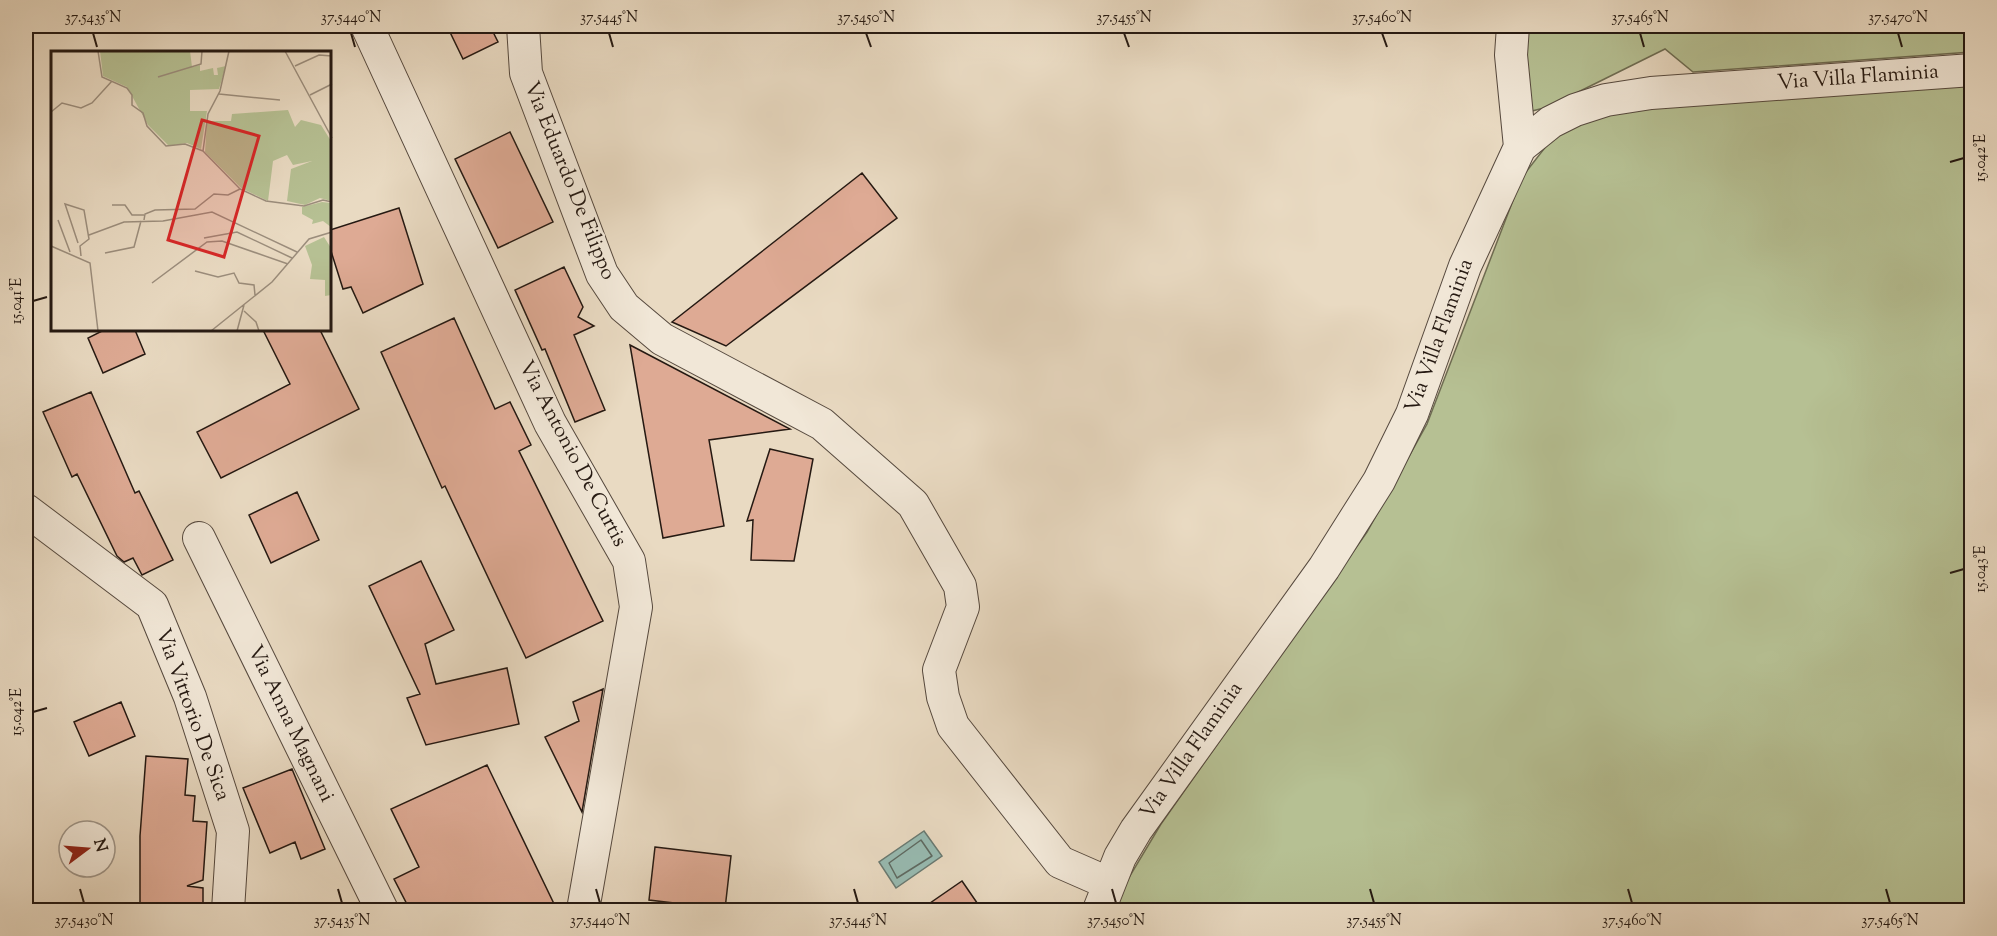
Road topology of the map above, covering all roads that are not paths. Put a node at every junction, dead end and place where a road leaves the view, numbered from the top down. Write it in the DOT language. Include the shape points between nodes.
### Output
graph roads {
  1 [pos="367,26"];
  2 [pos="523,26"];
  3 [pos="1513,26"];
  4 [pos="1971,70"];
  5 [pos="1520,147"];
  6 [pos="26,510"];
  7 [pos="199,538"];
  8 [pos="1104,897"];
  9 [pos="228,910"];
  10 [pos="382,910"];
  11 [pos="583,910"];
  1 -- 11 [label="street, Via Antonio De Curtis" via="550,423 629,561 636,608"];
  2 -- 8 [label="street, Via Eduardo De Filippo" via="526,73 602,274 624,307 662,339 822,424 913,504 960,585 963,607 939,670 953,726 1060,862"];
  3 -- 5 [label="street" via="1511,55"];
  4 -- 5 [label="street, Via Villa Flaminia" via="1651,93 1606,100 1551,122"];
  5 -- 8 [label="street, Via Villa Flaminia" via="1465,266 1412,414 1379,481 1324,568 1160,795 1120,857"];
  6 -- 9 [label="street, Via Vittorio De Sica" via="152,605 190,697 233,831"];
  7 -- 10 [label="street, Via Anna Magnani"];
}
